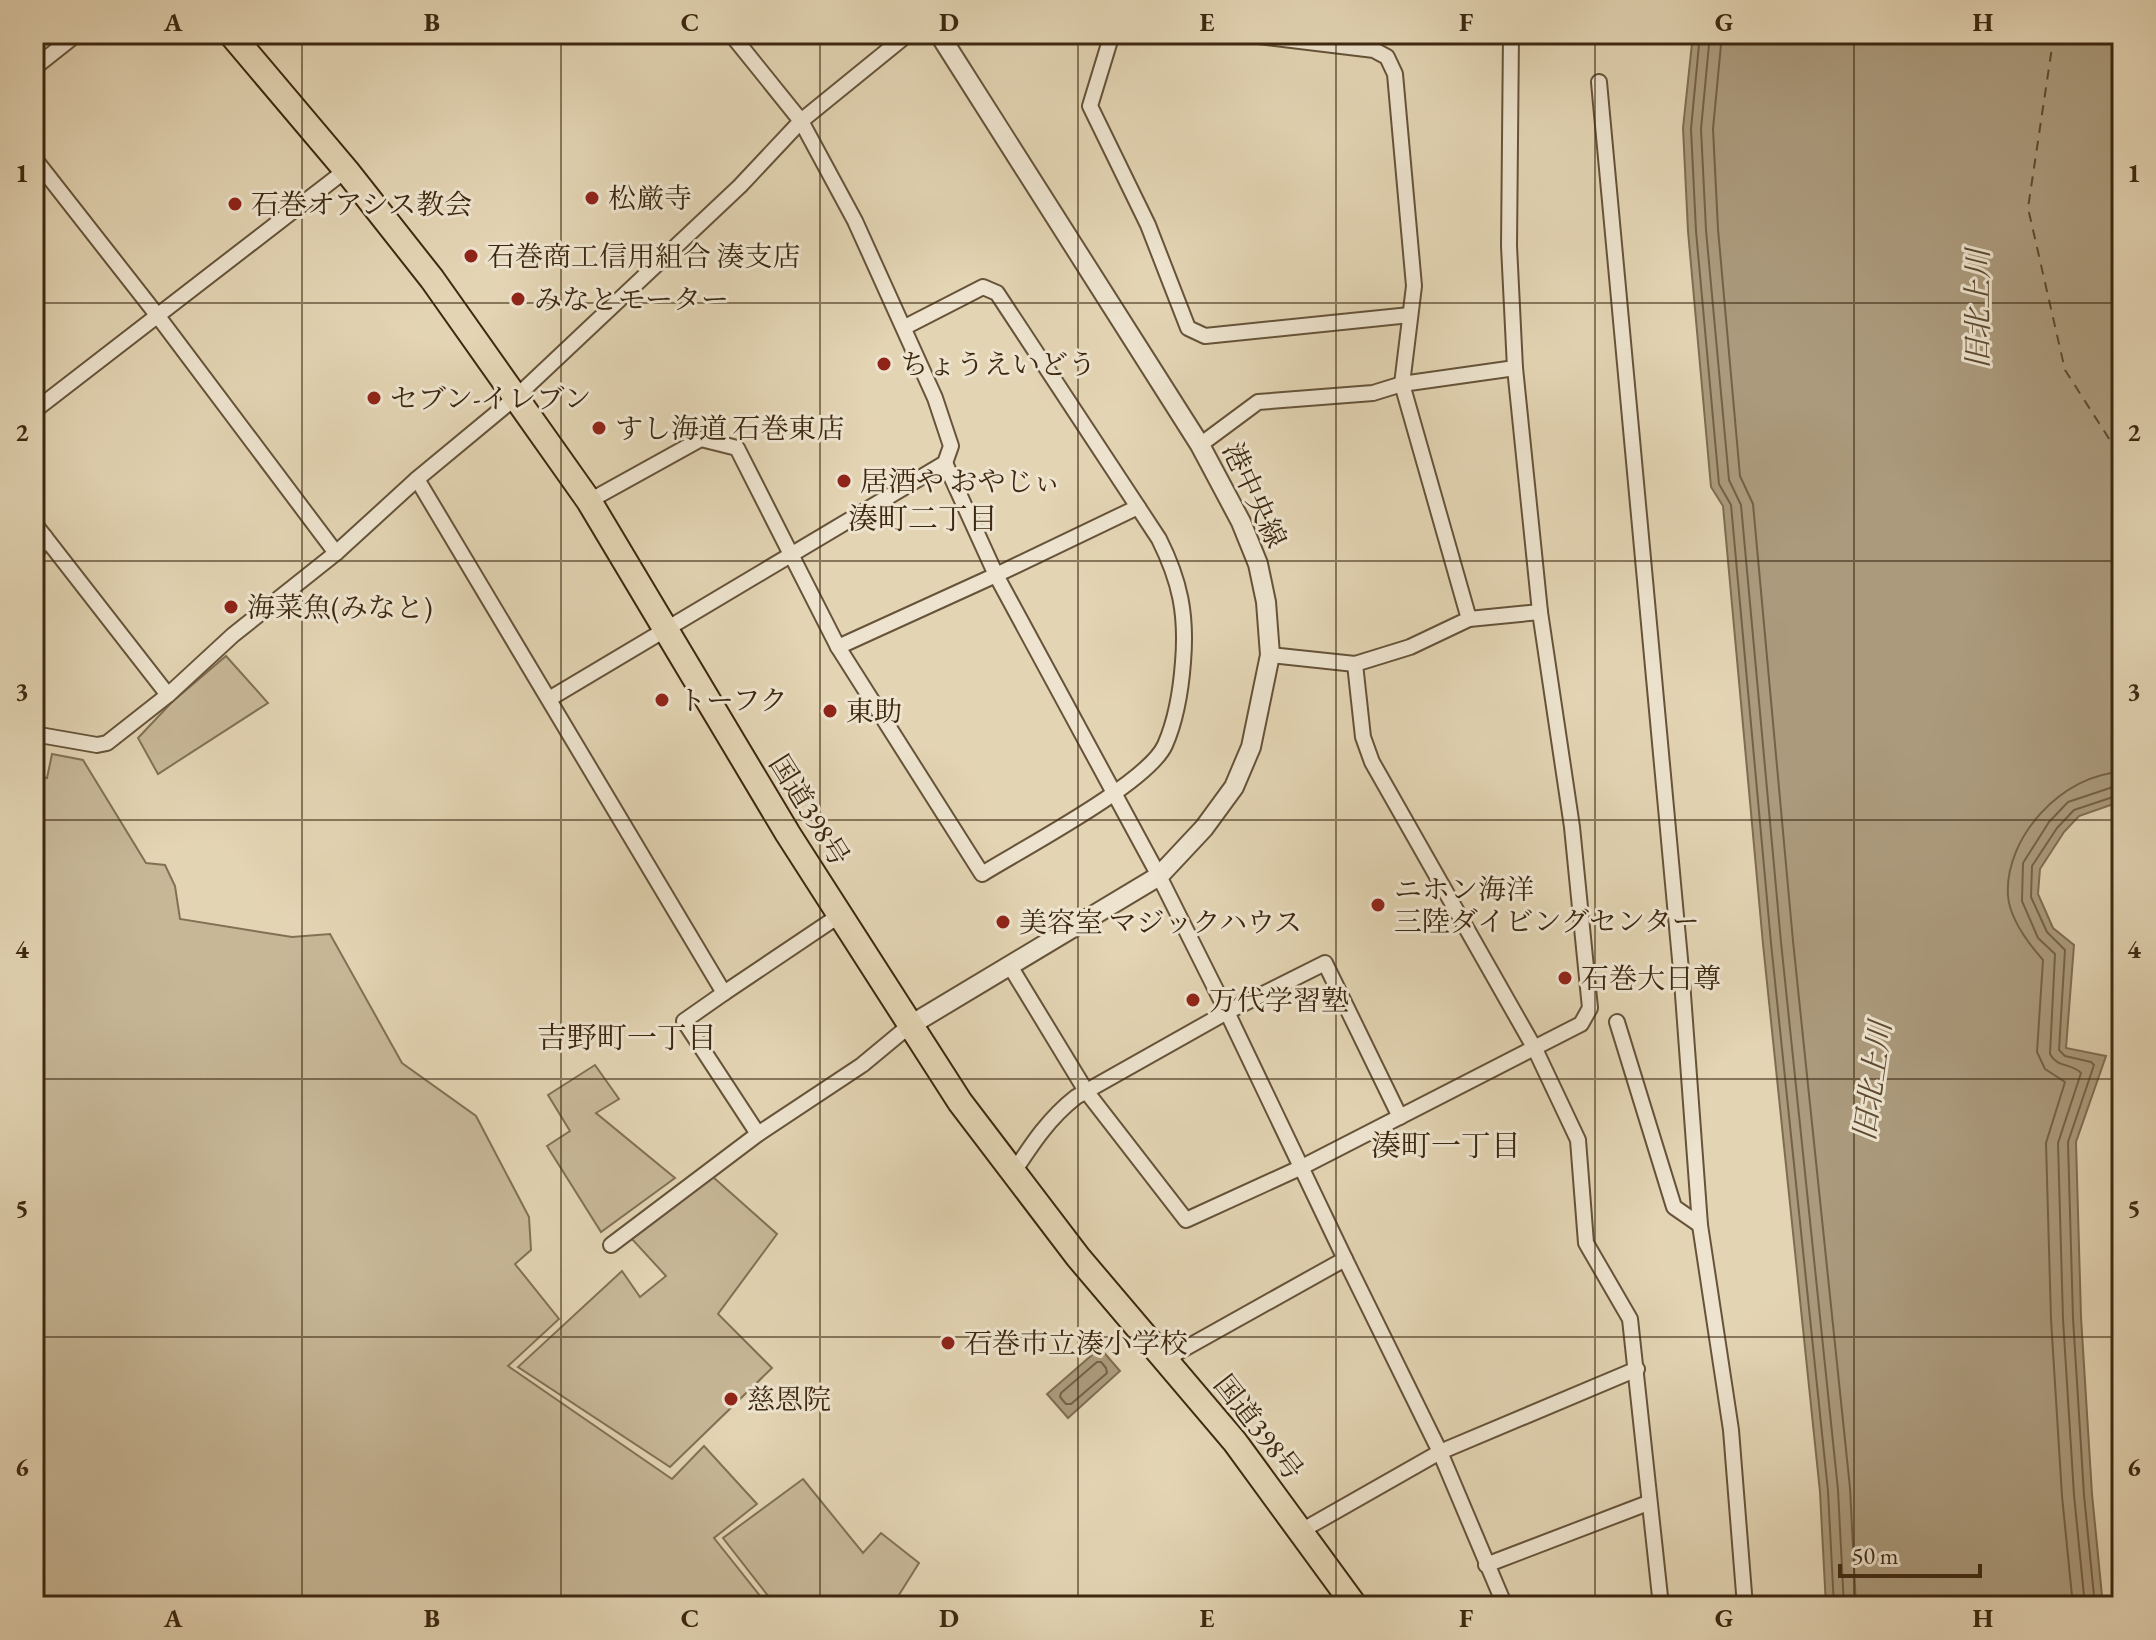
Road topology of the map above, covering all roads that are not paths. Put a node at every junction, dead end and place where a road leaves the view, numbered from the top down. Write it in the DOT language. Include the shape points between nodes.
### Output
graph roads {
  1 [pos="77,34"];
  2 [pos="231,34"];
  3 [pos="731,34"];
  4 [pos="908,34"];
  5 [pos="939,34"];
  6 [pos="1112,34"];
  7 [pos="1242,34"];
  8 [pos="1511,34"];
  9 [pos="34,68"];
  10 [pos="1599,82"];
  11 [pos="801,121"];
  12 [pos="34,158"];
  13 [pos="346,170"];
  14 [pos="157,315"];
  15 [pos="1410,315"];
  16 [pos="905,327"];
  17 [pos="1515,368"];
  18 [pos="1402,384"];
  19 [pos="516,397"];
  20 [pos="34,411"];
  21 [pos="1200,445"];
  22 [pos="945,463"];
  23 [pos="417,479"];
  24 [pos="589,501"];
  25 [pos="1138,507"];
  26 [pos="34,523"];
  27 [pos="45,537"];
  28 [pos="336,553"];
  29 [pos="789,556"];
  30 [pos="34,557"];
  31 [pos="996,575"];
  32 [pos="1540,612"];
  33 [pos="1469,619"];
  34 [pos="665,630"];
  35 [pos="838,647"];
  36 [pos="1270,655"];
  37 [pos="1355,664"];
  38 [pos="168,695"];
  39 [pos="549,699"];
  40 [pos="34,734"];
  41 [pos="1114,793"];
  42 [pos="1159,876"];
  43 [pos="840,915"];
  44 [pos="1010,966"];
  45 [pos="724,993"];
  46 [pos="1227,1012"];
  47 [pos="1617,1022"];
  48 [pos="909,1026"];
  49 [pos="1535,1049"];
  50 [pos="1086,1091"];
  51 [pos="1400,1117"];
  52 [pos="758,1134"];
  53 [pos="1302,1167"];
  54 [pos="1013,1173"];
  55 [pos="1700,1225"];
  56 [pos="611,1245"];
  57 [pos="1345,1259"];
  58 [pos="1166,1359"];
  59 [pos="1637,1369"];
  60 [pos="1440,1452"];
  61 [pos="1648,1503"];
  62 [pos="1301,1531"];
  63 [pos="1486,1565"];
  64 [pos="1355,1606"];
  65 [pos="1505,1606"];
  66 [pos="1661,1606"];
  67 [pos="1745,1606"];
  1 -- 9 [label="street"];
  2 -- 13 [label="highway, 国道398号"];
  3 -- 11 [label="street"];
  4 -- 11 [label="street"];
  5 -- 21 [label="street, 港中央線"];
  6 -- 15 [label="street" via="1090,106 1148,225 1188,328 1205,336"];
  7 -- 15 [label="street" via="1374,50 1387,57 1397,89 1414,286"];
  8 -- 17 [label="street" via="1509,246"];
  10 -- 55 [label="street"];
  11 -- 16 [label="street"];
  11 -- 19 [label="street" via="740,186"];
  12 -- 14 [label="street"];
  13 -- 14 [label="street"];
  13 -- 19 [label="highway, 国道398号"];
  14 -- 20 [label="street"];
  14 -- 28 [label="street"];
  15 -- 18 [label="street"];
  16 -- 22 [label="street" via="951,446"];
  16 -- 25 [label="street" via="983,287 997,293"];
  17 -- 18 [label="street"];
  17 -- 32 [label="street"];
  18 -- 21 [label="street" via="1373,393 1258,402"];
  18 -- 33 [label="street"];
  19 -- 23 [label="street"];
  19 -- 24 [label="highway, 国道398号"];
  21 -- 36 [label="street, 港中央線" via="1258,564"];
  22 -- 29 [label="street"];
  22 -- 31 [label="street"];
  23 -- 28 [label="street"];
  23 -- 39 [label="street"];
  24 -- 29 [label="street" via="701,439 737,448"];
  24 -- 34 [label="highway, 国道398号"];
  25 -- 31 [label="street"];
  25 -- 41 [label="street" via="1175,570 1184,611 1181,684 1164,748 1139,776"];
  26 -- 27 [label="street"];
  27 -- 30 [label="street"];
  27 -- 38 [label="street"];
  28 -- 38 [label="street"];
  29 -- 34 [label="street"];
  29 -- 35 [label="street"];
  31 -- 35 [label="street"];
  31 -- 41 [label="street"];
  32 -- 33 [label="street"];
  32 -- 49 [label="street" via="1572,827 1590,1008 1581,1024"];
  33 -- 37 [label="street" via="1410,647"];
  34 -- 39 [label="street"];
  34 -- 43 [label="highway, 国道398号"];
  35 -- 41 [label="street" via="982,874"];
  36 -- 37 [label="street"];
  36 -- 42 [label="street, 港中央線" via="1251,747 1234,787"];
  37 -- 49 [label="street" via="1363,737 1372,762"];
  38 -- 40 [label="street" via="107,743"];
  39 -- 45 [label="street"];
  41 -- 42 [label="street"];
  42 -- 44 [label="street, 港中央線"];
  42 -- 46 [label="street"];
  43 -- 45 [label="street"];
  43 -- 48 [label="highway, 国道398号"];
  44 -- 48 [label="street, 港中央線"];
  44 -- 50 [label="street"];
  45 -- 52 [label="street" via="684,1021"];
  46 -- 50 [label="street"];
  46 -- 51 [label="street" via="1325,963"];
  46 -- 53 [label="street"];
  47 -- 55 [label="street" via="1674,1207"];
  48 -- 52 [label="street" via="862,1065"];
  48 -- 54 [label="highway, 国道398号"];
  49 -- 51 [label="street"];
  49 -- 59 [label="street" via="1578,1140 1586,1243 1630,1319"];
  50 -- 53 [label="street" via="1186,1220"];
  50 -- 54 [label="street" via="1058,1111"];
  51 -- 53 [label="street"];
  52 -- 56 [label="street"];
  53 -- 57 [label="street"];
  54 -- 58 [label="highway, 国道398号"];
  55 -- 67 [label="street" via="1731,1430"];
  57 -- 58 [label="street"];
  57 -- 60 [label="street"];
  58 -- 62 [label="highway, 国道398号"];
  59 -- 60 [label="street"];
  59 -- 61 [label="street"];
  60 -- 62 [label="street"];
  60 -- 63 [label="street"];
  61 -- 63 [label="street"];
  61 -- 66 [label="street"];
  62 -- 64 [label="highway, 国道398号"];
  63 -- 65 [label="street"];
}
